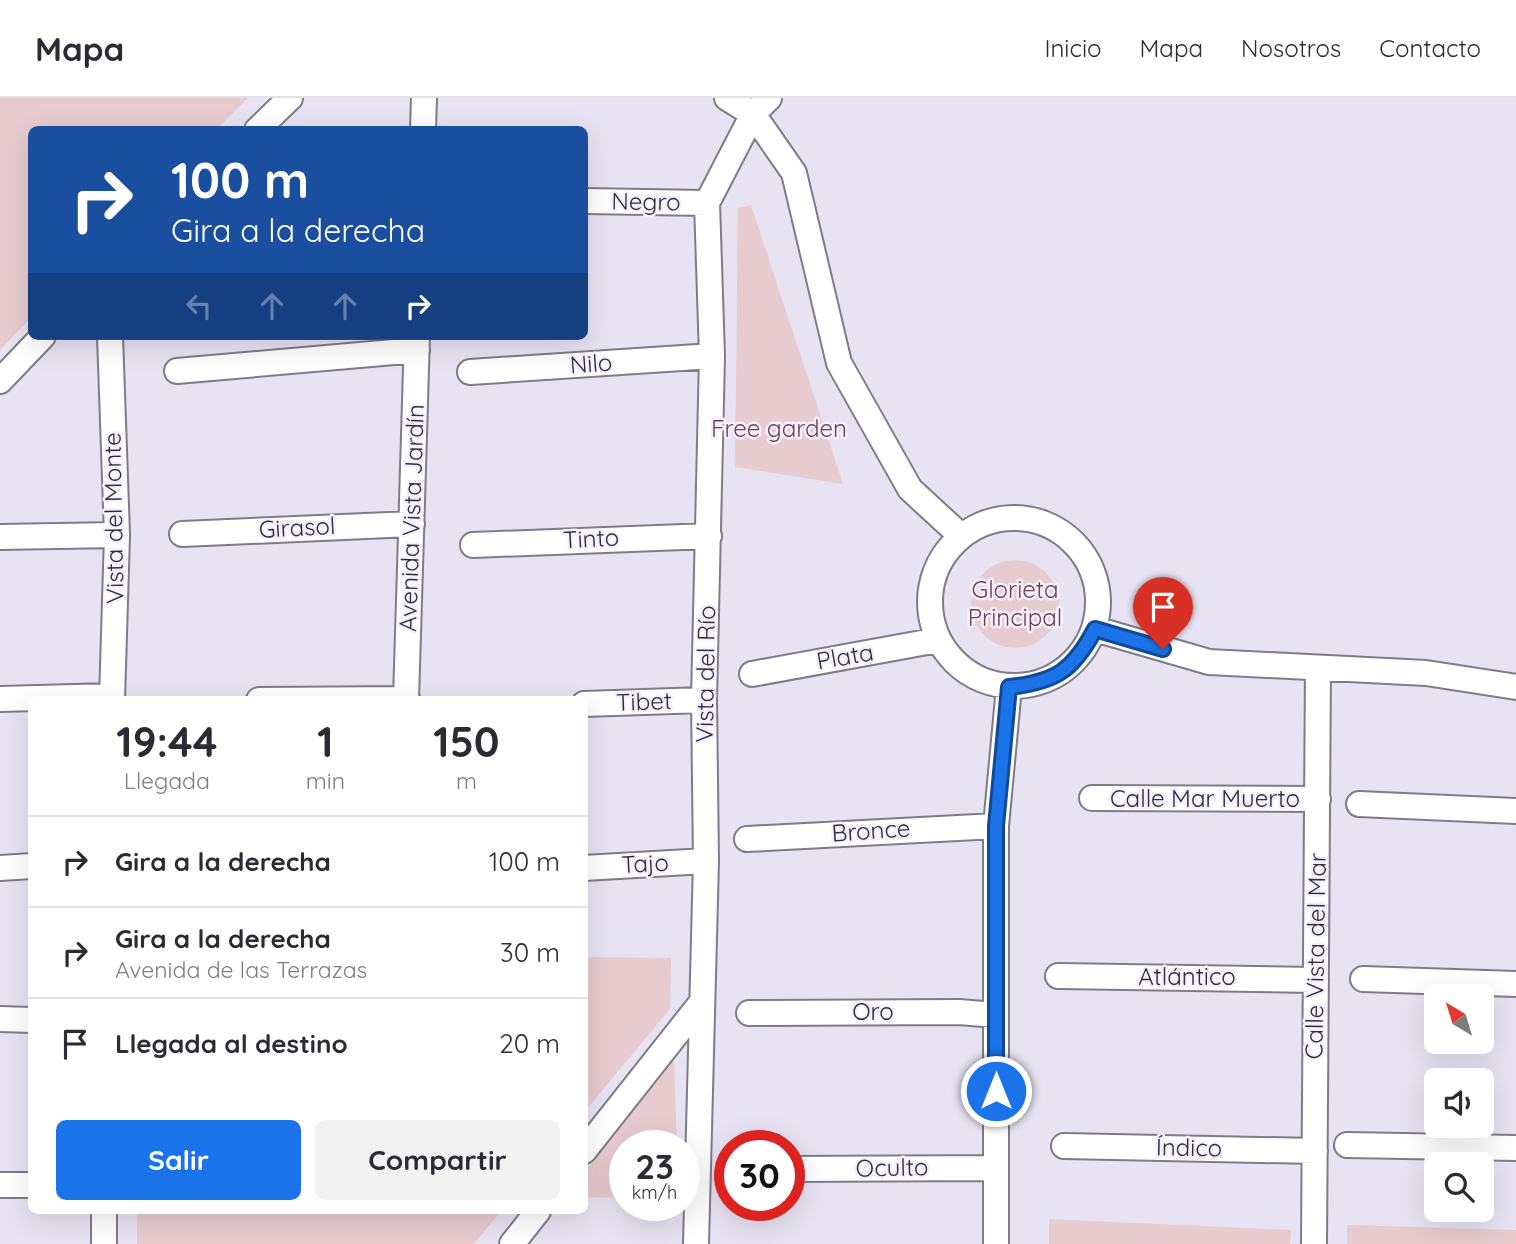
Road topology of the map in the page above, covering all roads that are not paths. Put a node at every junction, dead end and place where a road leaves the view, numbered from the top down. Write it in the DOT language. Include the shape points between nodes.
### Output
graph roads {
  1 [pos="290,98"];
  2 [pos="424,98"];
  3 [pos="727,98"];
  4 [pos="761,106"];
  5 [pos="261,126"];
  6 [pos="423,126"];
  7 [pos="588,201"];
  8 [pos="707,203"];
  9 [pos="39,340"];
  10 [pos="110,340"];
  11 [pos="417,343"];
  12 [pos="712,356"];
  13 [pos="177,371"];
  14 [pos="470,372"];
  15 [pos="0,381"];
  16 [pos="412,524"];
  17 [pos="183,534"];
  18 [pos="117,535"];
  19 [pos="709,536"];
  20 [pos="961,536"];
  21 [pos="0,537"];
  22 [pos="473,545"];
  23 [pos="1095,629"];
  24 [pos="938,640"];
  25 [pos="1318,668"];
  26 [pos="752,674"];
  27 [pos="1009,687"];
  28 [pos="1516,687"];
  29 [pos="112,696"];
  30 [pos="407,696"];
  31 [pos="0,699"];
  32 [pos="28,699"];
  33 [pos="704,700"];
  34 [pos="588,704"];
  35 [pos="1092,798"];
  36 [pos="1318,799"];
  37 [pos="1359,804"];
  38 [pos="1516,811"];
  39 [pos="996,826"];
  40 [pos="747,839"];
  41 [pos="706,860"];
  42 [pos="28,866"];
  43 [pos="0,868"];
  44 [pos="588,868"];
  45 [pos="1058,976"];
  46 [pos="1363,979"];
  47 [pos="1316,980"];
  48 [pos="1516,984"];
  49 [pos="701,1003"];
  50 [pos="749,1013"];
  51 [pos="996,1015"];
  52 [pos="0,1019"];
  53 [pos="28,1020"];
  54 [pos="1347,1145"];
  55 [pos="588,1146"];
  56 [pos="1064,1146"];
  57 [pos="1516,1148"];
  58 [pos="1315,1151"];
  59 [pos="995,1168"];
  60 [pos="805,1169"];
  61 [pos="0,1185"];
  62 [pos="28,1185"];
  63 [pos="104,1214"];
  64 [pos="536,1214"];
  65 [pos="104,1244"];
  66 [pos="512,1244"];
  67 [pos="696,1244"];
  68 [pos="996,1244"];
  69 [pos="1314,1244"];
  1 -- 5 [label="street"];
  2 -- 6 [label="street"];
  3 -- 4 [label="street"];
  4 -- 8 [label="street, Vista del Río"];
  4 -- 20 [label="street" via="794,173 839,363 910,489"];
  7 -- 8 [label="street, Negro"];
  8 -- 12 [label="street, Vista del Río"];
  9 -- 15 [label="street"];
  10 -- 18 [label="street, Vista del Monte"];
  11 -- 13 [label="street"];
  11 -- 16 [label="street, Avenida Vista Jardín"];
  12 -- 14 [label="street, Nilo"];
  12 -- 19 [label="street, Vista del Río"];
  16 -- 17 [label="street, Girasol"];
  16 -- 30 [label="street, Avenida Vista Jardín"];
  18 -- 21 [label="street"];
  18 -- 29 [label="street, Vista del Monte"];
  19 -- 22 [label="street, Tinto"];
  19 -- 33 [label="street, Vista del Río"];
  20 -- 23 [label="street" via="985,522 1012,517 1039,520 1063,531 1083,551 1095,575 1100,602"];
  20 -- 24 [label="street" via="942,557 931,584 930,612"];
  23 -- 25 [label="street" via="1209,662"];
  23 -- 27 [label="street" via="1082,654 1061,672 1036,684"];
  24 -- 26 [label="street, Plata"];
  24 -- 27 [label="street" via="955,663 980,680"];
  25 -- 28 [label="street" via="1426,673"];
  25 -- 36 [label="street, Calle Vista del Mar"];
  27 -- 39 [label="street"];
  31 -- 32 [label="street"];
  33 -- 34 [label="street, Tibet"];
  33 -- 41 [label="street, Vista del Río"];
  35 -- 36 [label="street, Calle Mar Muerto"];
  36 -- 47 [label="street, Calle Vista del Mar"];
  37 -- 38 [label="street"];
  39 -- 40 [label="street, Bronce"];
  39 -- 51 [label="street"];
  41 -- 44 [label="street, Tajo"];
  41 -- 49 [label="street, Vista del Río"];
  42 -- 43 [label="street"];
  45 -- 47 [label="street, Atlántico"];
  46 -- 48 [label="street"];
  47 -- 58 [label="street, Calle Vista del Mar"];
  49 -- 55 [label="street"];
  49 -- 67 [label="street, Vista del Río"];
  50 -- 51 [label="street, Oro"];
  51 -- 59 [label="street"];
  52 -- 53 [label="street"];
  54 -- 57 [label="street"];
  56 -- 58 [label="street, Índico"];
  58 -- 69 [label="street, Calle Vista del Mar"];
  59 -- 60 [label="street, Oculto"];
  59 -- 68 [label="street"];
  61 -- 62 [label="street"];
  63 -- 65 [label="street"];
  64 -- 66 [label="street"];
}
